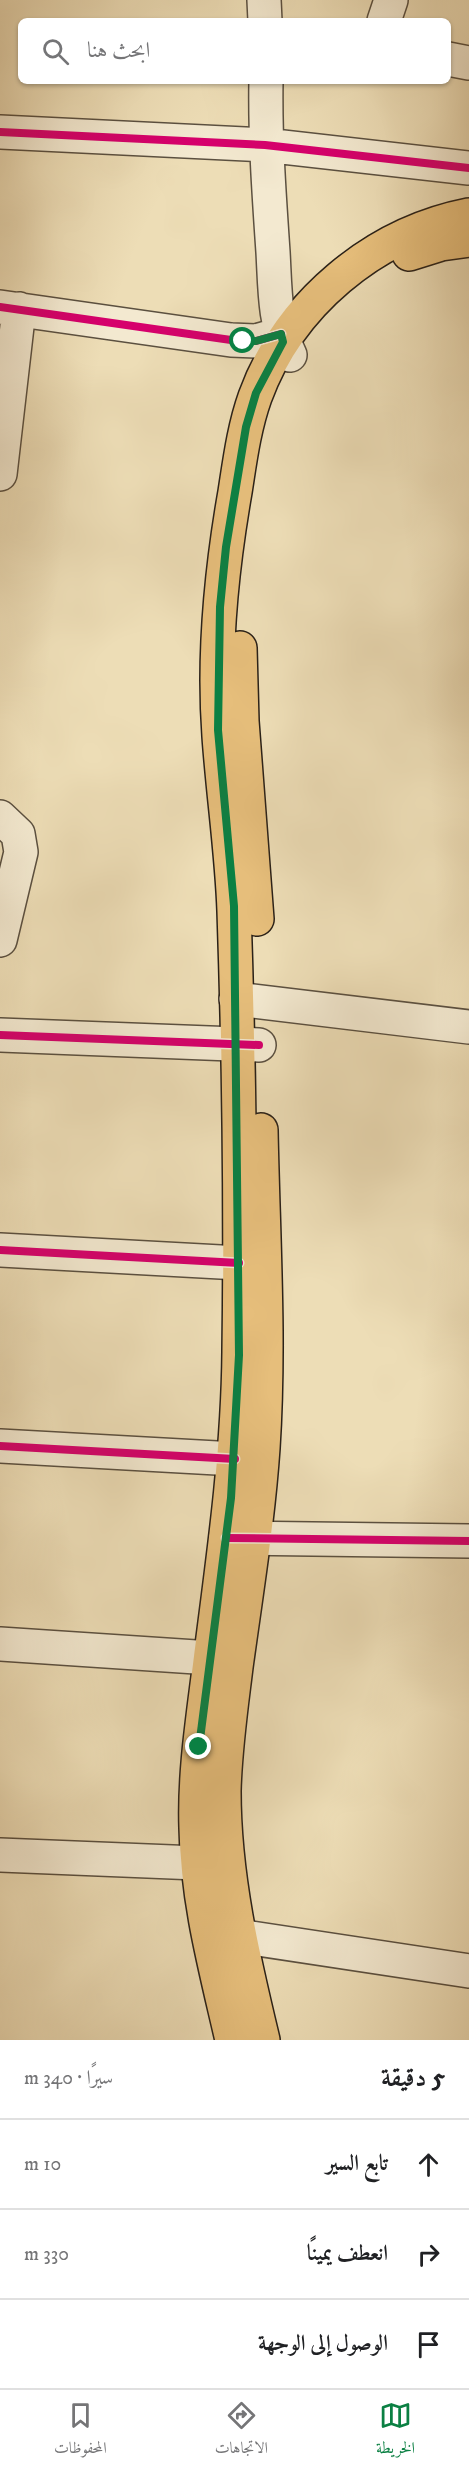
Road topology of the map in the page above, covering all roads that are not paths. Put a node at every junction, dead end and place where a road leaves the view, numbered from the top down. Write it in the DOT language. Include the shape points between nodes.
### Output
graph roads {
  1 [pos="264,0"];
  2 [pos="391,0"];
  3 [pos="265,18"];
  4 [pos="385,18"];
  5 [pos="451,60"];
  6 [pos="469,63"];
  7 [pos="266,84"];
  8 [pos="0,132"];
  9 [pos="265,145"];
  10 [pos="469,168"];
  11 [pos="469,215"];
  12 [pos="469,240"];
  13 [pos="9,308"];
  14 [pos="285,344"];
  15 [pos="0,474"];
  16 [pos="0,818"];
  17 [pos="0,940"];
  18 [pos="247,1000"];
  19 [pos="469,1027"];
  20 [pos="0,1035"];
  21 [pos="248,1045"];
  22 [pos="0,1250"];
  23 [pos="239,1263"];
  24 [pos="0,1446"];
  25 [pos="235,1459"];
  26 [pos="240,1538"];
  27 [pos="469,1541"];
  28 [pos="0,1644"];
  29 [pos="211,1658"];
  30 [pos="0,1855"];
  31 [pos="197,1863"];
  32 [pos="238,1936"];
  33 [pos="469,1971"];
  34 [pos="232,2040"];
  35 [pos="263,2040"];
  1 -- 3 [label="street"];
  2 -- 4 [label="street"];
  5 -- 6 [label="street"];
  7 -- 9 [label="street"];
  8 -- 9 [label="street"];
  9 -- 10 [label="street"];
  9 -- 14 [label="street" via="276,296"];
  11 -- 14 [label="main road" via="423,228 363,259 310,305"];
  12 -- 14 [label="main road" via="410,253 380,267 354,284 309,330"];
  13 -- 14 [label="street" via="231,340"];
  13 -- 15 [label="street"];
  14 -- 18 [label="main road" via="256,393 246,427 220,607 218,730"];
  16 -- 17 [label="street" via="18,834 21,852"];
  18 -- 19 [label="street"];
  18 -- 21 [label="main road"];
  20 -- 21 [label="street"];
  21 -- 23 [label="main road"];
  21 -- 26 [label="main road" via="265,1398 259,1492"];
  22 -- 23 [label="street"];
  23 -- 25 [label="main road"];
  24 -- 25 [label="street"];
  25 -- 26 [label="main road"];
  26 -- 27 [label="street"];
  26 -- 29 [label="main road"];
  26 -- 32 [label="main road" via="225,1781 226,1839"];
  28 -- 29 [label="street"];
  29 -- 31 [label="main road" via="196,1786"];
  30 -- 31 [label="street"];
  31 -- 34 [label="main road" via="207,1930"];
  32 -- 33 [label="street"];
  32 -- 35 [label="main road"];
}
